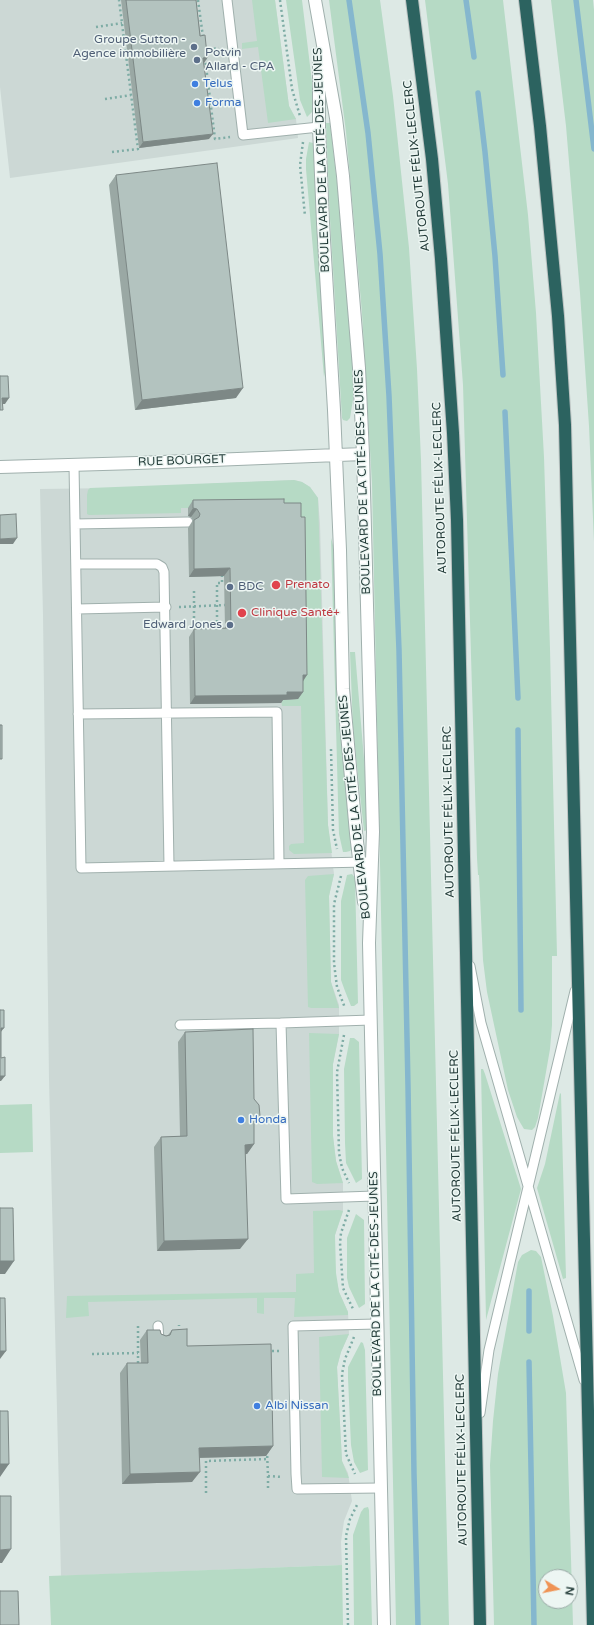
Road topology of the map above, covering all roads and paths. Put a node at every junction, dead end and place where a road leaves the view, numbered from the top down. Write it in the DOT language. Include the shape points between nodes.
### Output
graph roads {
  1 [pos="119,0"];
  2 [pos="227,0"];
  3 [pos="280,0"];
  4 [pos="315,0"];
  5 [pos="412,0"];
  6 [pos="525,0"];
  7 [pos="198,2"];
  8 [pos="192,4"];
  9 [pos="122,23"];
  10 [pos="319,23"];
  11 [pos="194,26"];
  12 [pos="201,26"];
  13 [pos="96,27"];
  14 [pos="223,48"];
  15 [pos="203,50"];
  16 [pos="208,82"];
  17 [pos="202,83"];
  18 [pos="131,95"];
  19 [pos="105,99"];
  20 [pos="204,102"];
  21 [pos="211,102"];
  22 [pos="300,116"];
  23 [pos="214,126"];
  24 [pos="207,127"];
  25 [pos="319,127"];
  26 [pos="216,139"];
  27 [pos="112,152"];
  28 [pos="363,454"];
  29 [pos="336,455"];
  30 [pos="74,465"];
  31 [pos="0,467"];
  32 [pos="188,522"];
  33 [pos="75,524"];
  34 [pos="76,564"];
  35 [pos="222,576"];
  36 [pos="194,591"];
  37 [pos="225,605"];
  38 [pos="166,606"];
  39 [pos="194,606"];
  40 [pos="217,606"];
  41 [pos="178,607"];
  42 [pos="77,609"];
  43 [pos="194,622"];
  44 [pos="224,630"];
  45 [pos="167,712"];
  46 [pos="78,714"];
  47 [pos="360,862"];
  48 [pos="372,862"];
  49 [pos="279,864"];
  50 [pos="169,866"];
  51 [pos="342,872"];
  52 [pos="369,942"];
  53 [pos="466,942"];
  54 [pos="578,982"];
  55 [pos="345,1006"];
  56 [pos="371,1020"];
  57 [pos="281,1023"];
  58 [pos="180,1025"];
  59 [pos="344,1035"];
  60 [pos="350,1184"];
  61 [pos="528,1186"];
  62 [pos="375,1196"];
  63 [pos="349,1211"];
  64 [pos="354,1311"];
  65 [pos="377,1324"];
  66 [pos="179,1325"];
  67 [pos="138,1326"];
  68 [pos="158,1326"];
  69 [pos="355,1334"];
  70 [pos="179,1335"];
  71 [pos="159,1340"];
  72 [pos="279,1345"];
  73 [pos="138,1353"];
  74 [pos="92,1354"];
  75 [pos="266,1359"];
  76 [pos="138,1373"];
  77 [pos="587,1389"];
  78 [pos="476,1439"];
  79 [pos="267,1444"];
  80 [pos="268,1459"];
  81 [pos="268,1476"];
  82 [pos="355,1476"];
  83 [pos="284,1477"];
  84 [pos="380,1488"];
  85 [pos="268,1491"];
  86 [pos="206,1493"];
  87 [pos="358,1502"];
  88 [pos="348,1625"];
  89 [pos="384,1625"];
  90 [pos="480,1625"];
  91 [pos="593,1625"];
  1 -- 9 [label="path"];
  2 -- 25 [label="lane" via="244,135"];
  3 -- 22 [label="path, BOULEVARD DE LA CITÉ-DES-JEUNES" via="292,89"];
  4 -- 10 [label="street, BOULEVARD DE LA CITÉ-DES-JEUNES"];
  5 -- 53 [label="highway, AUTOROUTE FÉLIX-LECLERC" via="434,182 453,432"];
  6 -- 54 [label="highway" via="550,221 564,425"];
  7 -- 8 [label="path"];
  7 -- 12 [label="path"];
  9 -- 13 [label="path"];
  9 -- 18 [label="path"];
  10 -- 25 [label="street, BOULEVARD DE LA CITÉ-DES-JEUNES"];
  10 -- 28 [label="street, BOULEVARD DE LA CITÉ-DES-JEUNES" via="336,118 346,205"];
  11 -- 12 [label="path"];
  12 -- 15 [label="path"];
  14 -- 15 [label="path"];
  15 -- 16 [label="path"];
  16 -- 17 [label="path"];
  16 -- 21 [label="path"];
  18 -- 19 [label="path"];
  18 -- 27 [label="path" via="138,149"];
  20 -- 21 [label="path"];
  21 -- 23 [label="path"];
  23 -- 24 [label="path"];
  23 -- 26 [label="path"];
  25 -- 29 [label="street, BOULEVARD DE LA CITÉ-DES-JEUNES"];
  28 -- 29 [label="street, RUE BOURGET"];
  28 -- 48 [label="street, BOULEVARD DE LA CITÉ-DES-JEUNES"];
  29 -- 30 [label="street, RUE BOURGET"];
  29 -- 47 [label="street, BOULEVARD DE LA CITÉ-DES-JEUNES" via="343,689"];
  30 -- 31 [label="street, RUE BOURGET"];
  30 -- 33 [label="lane"];
  32 -- 33 [label="lane"];
  33 -- 34 [label="lane"];
  34 -- 38 [label="lane" via="156,564 162,567 164,572"];
  34 -- 42 [label="lane"];
  35 -- 40 [label="path" via="222,583 217,583"];
  36 -- 39 [label="path"];
  37 -- 40 [label="path"];
  38 -- 42 [label="lane"];
  38 -- 45 [label="lane"];
  39 -- 40 [label="path"];
  39 -- 41 [label="path"];
  39 -- 43 [label="path"];
  40 -- 44 [label="path" via="217,629"];
  42 -- 46 [label="lane"];
  45 -- 46 [label="lane"];
  45 -- 49 [label="lane" via="277,712"];
  45 -- 50 [label="lane"];
  46 -- 50 [label="lane" via="81,868"];
  47 -- 48 [label="lane"];
  47 -- 49 [label="lane"];
  47 -- 52 [label="street, BOULEVARD DE LA CITÉ-DES-JEUNES"];
  48 -- 52 [label="street, BOULEVARD DE LA CITÉ-DES-JEUNES"];
  49 -- 50 [label="lane"];
  51 -- 55 [label="path, BOULEVARD DE LA CITÉ-DES-JEUNES" via="334,904 334,963 337,986"];
  52 -- 56 [label="street, BOULEVARD DE LA CITÉ-DES-JEUNES"];
  53 -- 61 [label="lane" via="481,1023"];
  53 -- 78 [label="highway, AUTOROUTE FÉLIX-LECLERC"];
  54 -- 61 [label="lane"];
  54 -- 77 [label="highway"];
  56 -- 57 [label="lane"];
  56 -- 62 [label="street, BOULEVARD DE LA CITÉ-DES-JEUNES"];
  57 -- 58 [label="lane"];
  57 -- 62 [label="lane" via="286,1199"];
  59 -- 60 [label="path, BOULEVARD DE LA CITÉ-DES-JEUNES" via="337,1072 339,1153 342,1168"];
  61 -- 77 [label="lane"];
  61 -- 78 [label="lane" via="489,1350"];
  62 -- 65 [label="street, BOULEVARD DE LA CITÉ-DES-JEUNES"];
  63 -- 64 [label="path, BOULEVARD DE LA CITÉ-DES-JEUNES" via="340,1243 343,1288"];
  65 -- 84 [label="street, BOULEVARD DE LA CITÉ-DES-JEUNES"];
  65 -- 84 [label="lane" via="293,1326 297,1489"];
  66 -- 70 [label="path"];
  67 -- 73 [label="path"];
  68 -- 71 [label="lane"];
  69 -- 82 [label="path, BOULEVARD DE LA CITÉ-DES-JEUNES" via="342,1374 346,1454"];
  72 -- 75 [label="path" via="279,1350 266,1351"];
  73 -- 74 [label="path"];
  73 -- 76 [label="path"];
  77 -- 91 [label="highway"];
  78 -- 90 [label="highway, AUTOROUTE FÉLIX-LECLERC"];
  79 -- 80 [label="path"];
  80 -- 81 [label="path"];
  80 -- 86 [label="path" via="206,1461"];
  81 -- 83 [label="path"];
  81 -- 85 [label="path"];
  84 -- 89 [label="street, BOULEVARD DE LA CITÉ-DES-JEUNES"];
  87 -- 88 [label="path" via="346,1536"];
}
